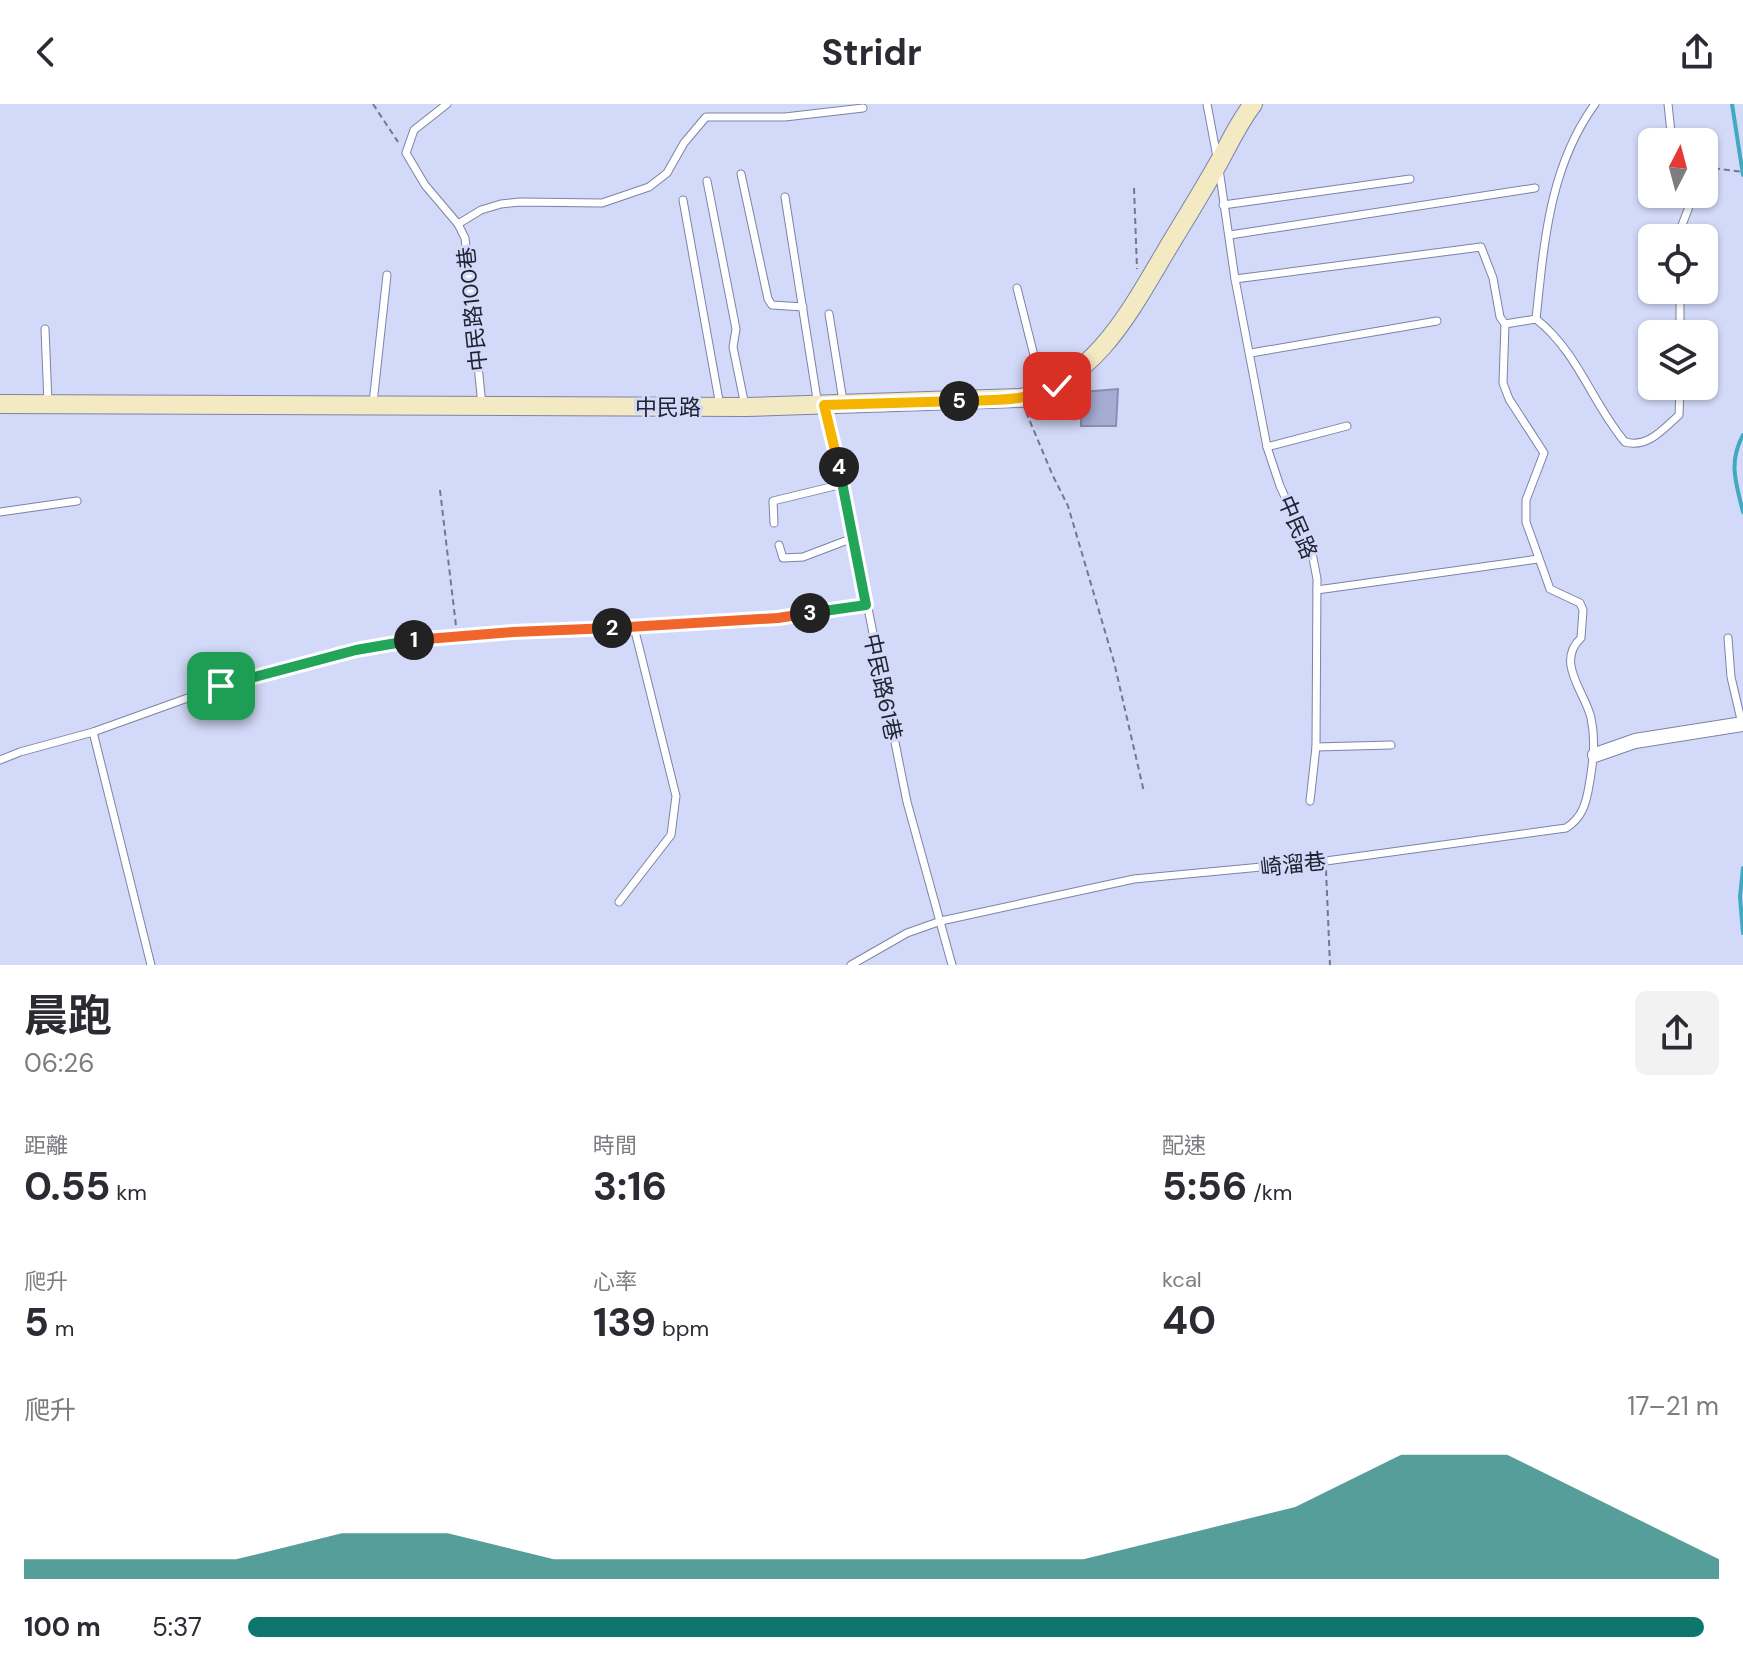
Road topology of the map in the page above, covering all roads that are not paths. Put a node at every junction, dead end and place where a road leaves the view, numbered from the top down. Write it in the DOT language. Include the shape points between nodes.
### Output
graph roads {
  1 [pos="447,104"];
  2 [pos="1207,104"];
  3 [pos="1253,104"];
  4 [pos="1595,104"];
  5 [pos="1668,104"];
  6 [pos="863,108"];
  7 [pos="1671,128"];
  8 [pos="1218,164"];
  9 [pos="741,174"];
  10 [pos="1410,179"];
  11 [pos="707,181"];
  12 [pos="1535,188"];
  13 [pos="785,197"];
  14 [pos="683,200"];
  15 [pos="1223,205"];
  16 [pos="458,224"];
  17 [pos="1230,235"];
  18 [pos="387,275"];
  19 [pos="1235,279"];
  20 [pos="1017,288"];
  21 [pos="803,307"];
  22 [pos="829,314"];
  23 [pos="1536,319"];
  24 [pos="1437,321"];
  25 [pos="1505,324"];
  26 [pos="45,329"];
  27 [pos="1251,353"];
  28 [pos="1044,393"];
  29 [pos="1680,400"];
  30 [pos="0,404"];
  31 [pos="48,404"];
  32 [pos="834,404"];
  33 [pos="373,405"];
  34 [pos="482,406"];
  35 [pos="720,407"];
  36 [pos="746,407"];
  37 [pos="1347,426"];
  38 [pos="1267,447"];
  39 [pos="843,484"];
  40 [pos="77,501"];
  41 [pos="0,512"];
  42 [pos="774,523"];
  43 [pos="853,538"];
  44 [pos="779,545"];
  45 [pos="1538,559"];
  46 [pos="1317,590"];
  47 [pos="866,605"];
  48 [pos="634,627"];
  49 [pos="1728,638"];
  50 [pos="1742,724"];
  51 [pos="93,732"];
  52 [pos="1391,745"];
  53 [pos="1316,747"];
  54 [pos="1595,755"];
  55 [pos="0,760"];
  56 [pos="1310,801"];
  57 [pos="619,902"];
  58 [pos="941,921"];
  59 [pos="151,965"];
  60 [pos="851,965"];
  61 [pos="952,965"];
  1 -- 16 [label="lane, 中民路100巷" via="414,130 406,153"];
  2 -- 8 [label="lane, 中民路"];
  3 -- 8 [label="street, 中民路"];
  4 -- 23 [label="lane" via="1564,161 1547,215"];
  5 -- 7 [label="lane"];
  6 -- 16 [label="lane" via="785,117 706,117 667,173 649,187 602,203 501,204"];
  8 -- 15 [label="lane, 中民路"];
  8 -- 28 [label="street, 中民路" via="1115,332 1070,378"];
  9 -- 21 [label="lane" via="768,299 779,307"];
  10 -- 15 [label="lane"];
  11 -- 36 [label="lane"];
  12 -- 17 [label="lane"];
  13 -- 21 [label="lane"];
  14 -- 35 [label="lane"];
  15 -- 17 [label="lane, 中民路"];
  16 -- 34 [label="lane, 中民路100巷" via="465,238"];
  17 -- 19 [label="lane, 中民路"];
  18 -- 33 [label="lane"];
  19 -- 25 [label="lane" via="1481,247"];
  19 -- 27 [label="lane, 中民路"];
  20 -- 28 [label="lane"];
  21 -- 32 [label="lane" via="817,399"];
  22 -- 32 [label="lane"];
  23 -- 25 [label="lane"];
  23 -- 29 [label="lane" via="1583,374 1625,442 1637,446 1650,440 1679,415"];
  24 -- 27 [label="lane"];
  25 -- 45 [label="lane, 崎溜巷" via="1503,383 1544,453 1526,500 1526,522"];
  26 -- 31 [label="lane"];
  27 -- 38 [label="lane, 中民路"];
  28 -- 32 [label="street, 中民路"];
  30 -- 31 [label="street, 中民路"];
  31 -- 33 [label="street, 中民路"];
  32 -- 36 [label="street, 中民路"];
  32 -- 39 [label="lane, 中民路61巷"];
  33 -- 34 [label="street, 中民路"];
  34 -- 35 [label="street, 中民路"];
  35 -- 36 [label="street, 中民路"];
  37 -- 38 [label="lane"];
  38 -- 46 [label="lane, 中民路" via="1313,558"];
  39 -- 42 [label="lane" via="773,501"];
  39 -- 43 [label="lane, 中民路61巷"];
  40 -- 41 [label="lane"];
  43 -- 44 [label="lane" via="803,557 783,558"];
  43 -- 47 [label="lane, 中民路61巷"];
  45 -- 46 [label="lane"];
  45 -- 54 [label="lane, 崎溜巷" via="1550,589 1580,603 1583,610 1581,638 1570,661 1591,718"];
  46 -- 53 [label="lane, 中民路"];
  47 -- 48 [label="lane" via="778,618"];
  47 -- 58 [label="lane, 中民路61巷" via="907,802"];
  48 -- 51 [label="lane" via="457,635 356,650 221,686"];
  48 -- 57 [label="lane" via="676,796 671,835"];
  49 -- 50 [label="lane"];
  50 -- 54 [label="street" via="1635,741"];
  51 -- 55 [label="lane"];
  51 -- 59 [label="lane"];
  52 -- 53 [label="lane"];
  53 -- 56 [label="lane, 中民路"];
  54 -- 58 [label="lane, 崎溜巷" via="1585,806 1566,828 1326,861 1134,879"];
  58 -- 60 [label="lane" via="907,933"];
  58 -- 61 [label="lane, 中民路61巷"];
}
